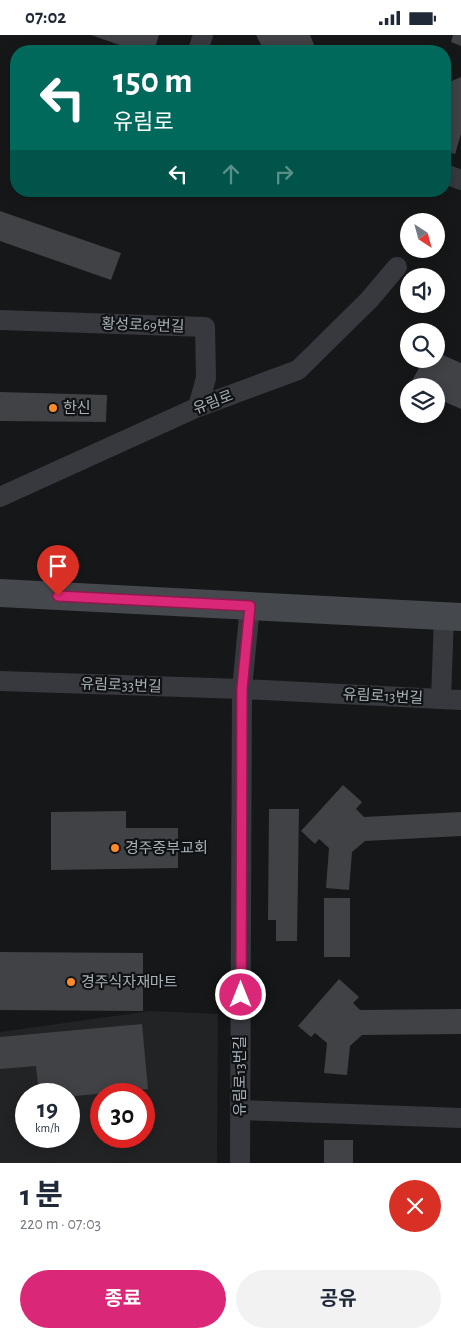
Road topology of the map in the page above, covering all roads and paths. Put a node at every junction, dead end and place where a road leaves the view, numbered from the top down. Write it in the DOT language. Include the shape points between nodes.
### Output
graph roads {
  1 [pos="397,267"];
  2 [pos="0,320"];
  3 [pos="198,407"];
  4 [pos="0,497"];
  5 [pos="0,593"];
  6 [pos="250,606"];
  7 [pos="453,617"];
  8 [pos="0,681"];
  9 [pos="242,689"];
  10 [pos="441,699"];
  11 [pos="461,700"];
  12 [pos="240,1110"];
  13 [pos="461,1118"];
  14 [pos="240,1163"];
  1 -- 3 [label="street, 유림로" via="369,300 298,370"];
  2 -- 3 [label="street, 황성로69번길" via="204,327 206,378"];
  3 -- 4 [label="street, 유림로"];
  5 -- 6 [label="street"];
  6 -- 7 [label="street"];
  6 -- 9 [label="street, 유림로13번길"];
  7 -- 10 [label="street, 유림로13번길"];
  8 -- 9 [label="street, 유림로33번길"];
  9 -- 10 [label="street, 유림로13번길"];
  9 -- 12 [label="street, 유림로13번길"];
  10 -- 11 [label="street"];
  12 -- 13 [label="street"];
  12 -- 14 [label="street, 유림로13번길"];
}
